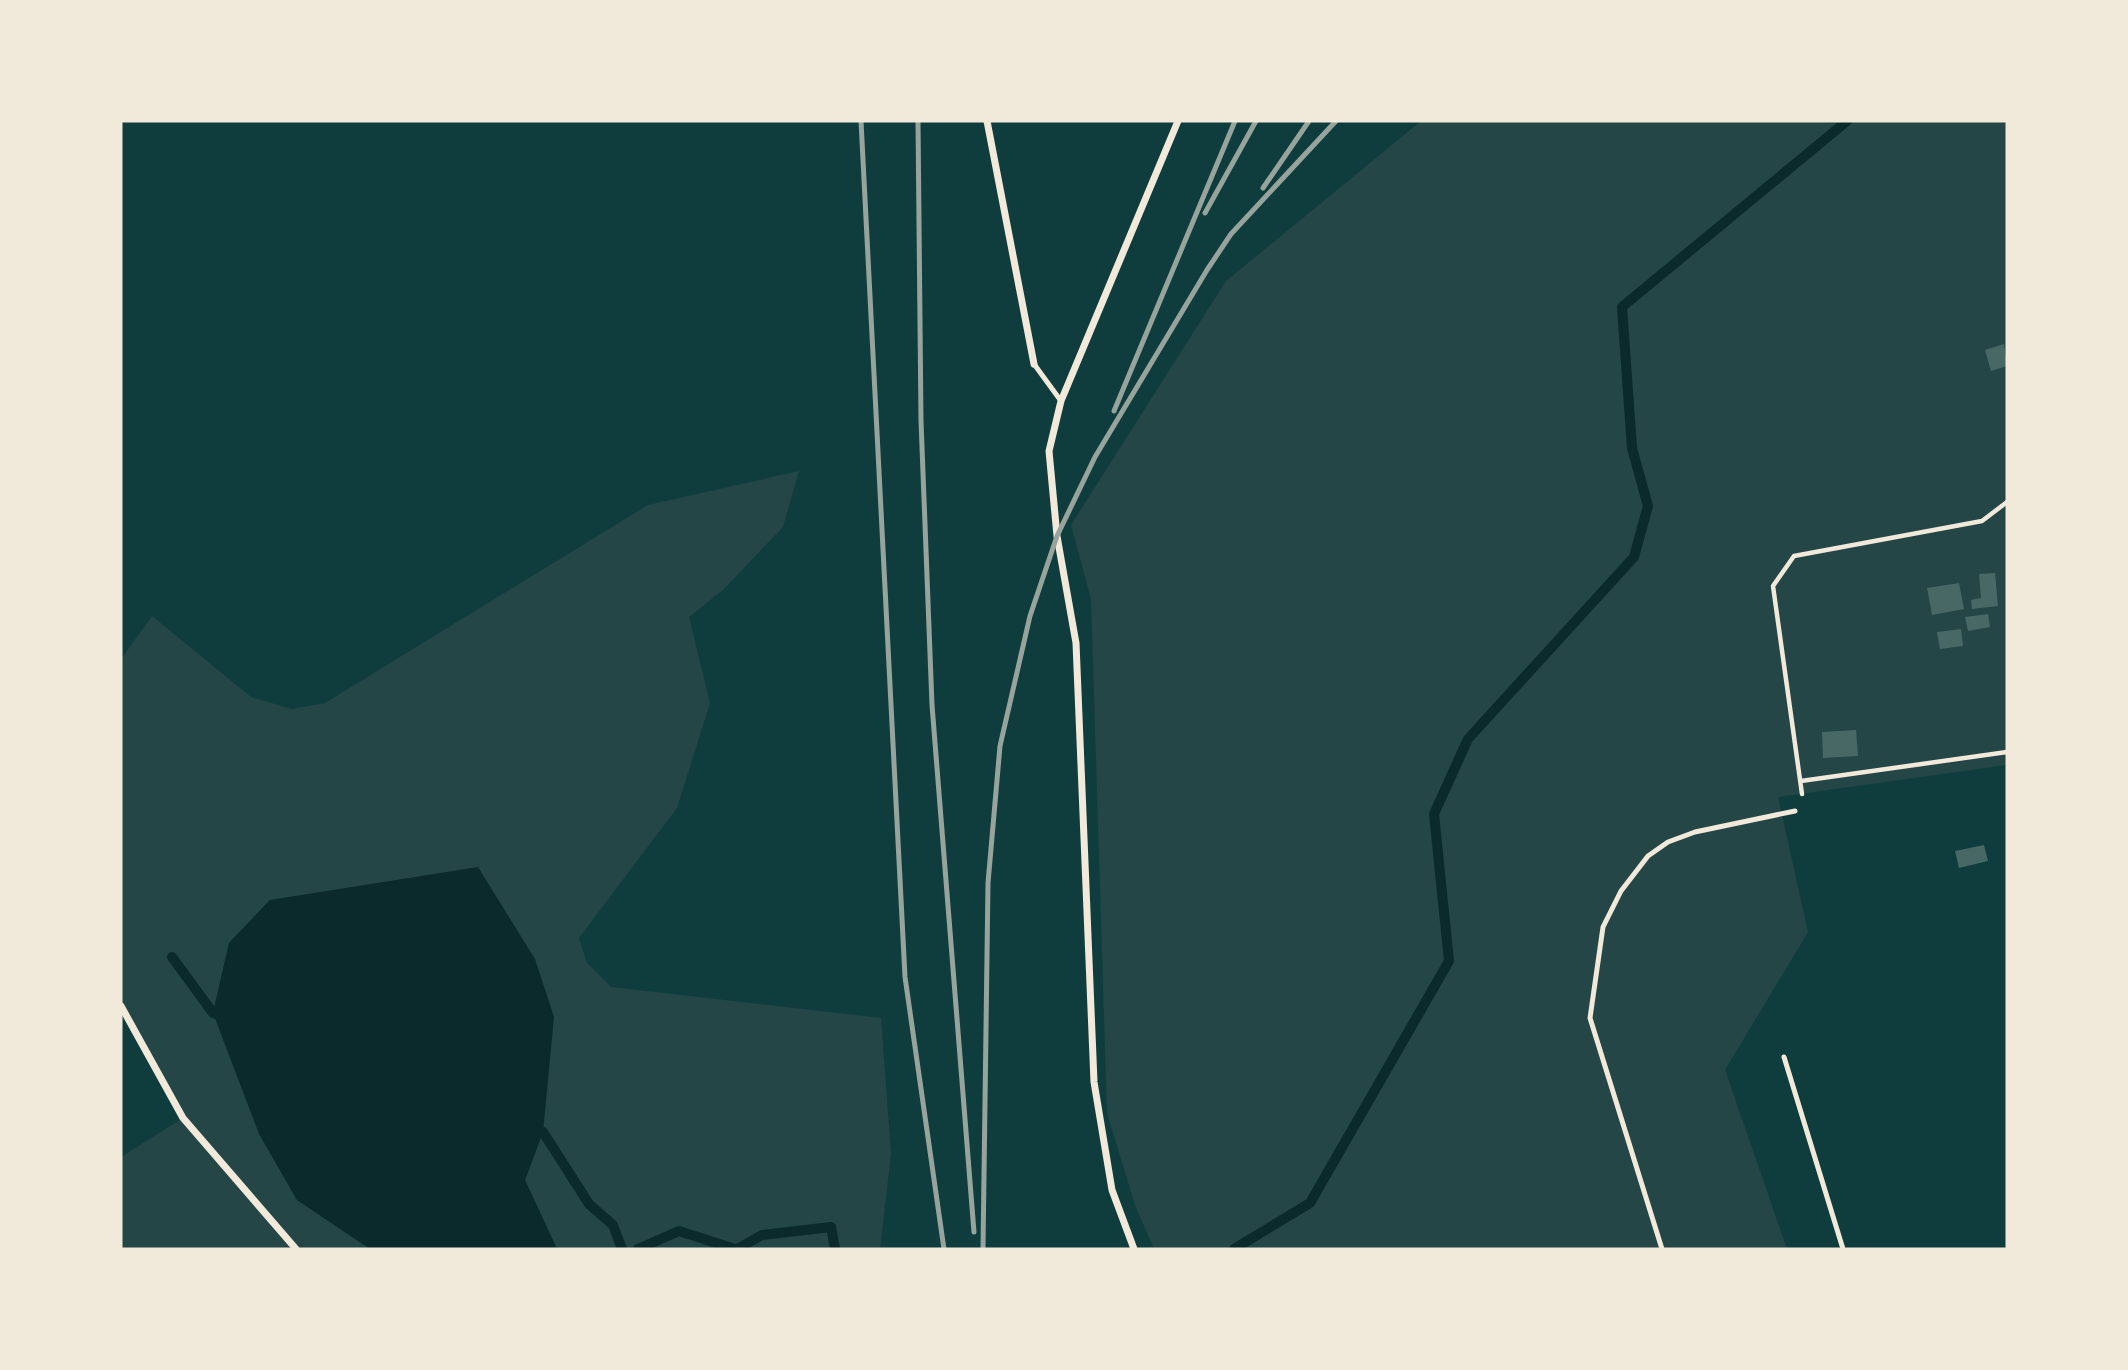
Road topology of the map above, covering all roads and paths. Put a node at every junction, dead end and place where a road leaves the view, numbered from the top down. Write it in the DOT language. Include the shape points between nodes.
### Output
graph roads {
  1 [pos="987,121"];
  2 [pos="1178,121"];
  3 [pos="1034,364"];
  4 [pos="1061,401"];
  5 [pos="2007,502"];
  6 [pos="2007,752"];
  7 [pos="1795,811"];
  8 [pos="121,1006"];
  9 [pos="1784,1057"];
  10 [pos="296,1249"];
  11 [pos="1134,1249"];
  12 [pos="1662,1249"];
  13 [pos="1843,1249"];
  1 -- 3 [label="street"];
  2 -- 4 [label="street"];
  3 -- 4 [label="lane"];
  4 -- 11 [label="street" via="1049,451 1057,536 1076,643 1094,1082 1112,1190"];
  5 -- 6 [label="path" via="1982,521 1794,556 1773,586 1801,781"];
  7 -- 12 [label="lane" via="1668,842 1648,856 1621,891 1603,928 1590,1018"];
  8 -- 10 [label="street" via="183,1118"];
  9 -- 13 [label="lane"];
}
